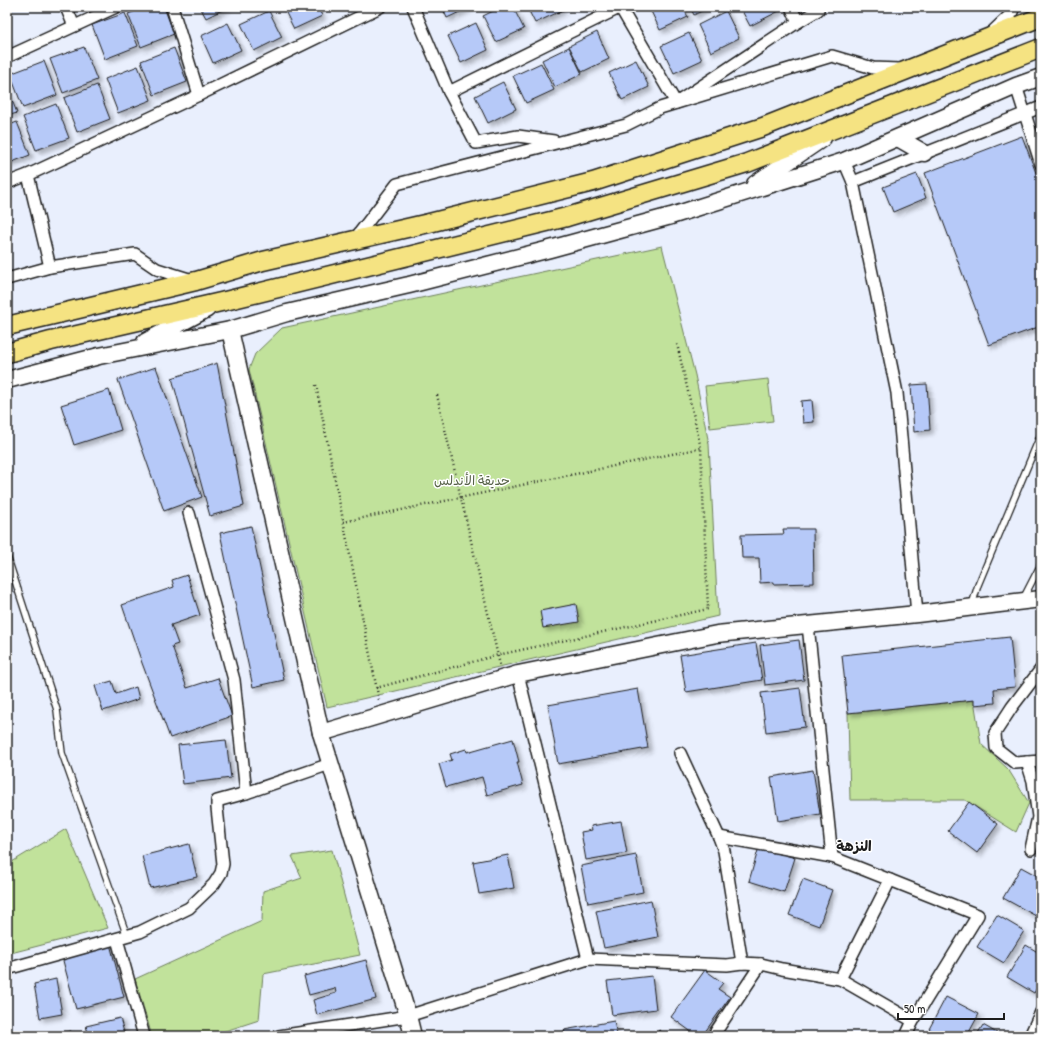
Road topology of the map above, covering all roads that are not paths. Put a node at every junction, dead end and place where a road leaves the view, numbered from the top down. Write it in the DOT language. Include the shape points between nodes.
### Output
graph roads {
  1 [pos="66,7"];
  2 [pos="116,7"];
  3 [pos="172,7"];
  4 [pos="380,7"];
  5 [pos="414,7"];
  6 [pos="620,7"];
  7 [pos="791,7"];
  8 [pos="1014,7"];
  9 [pos="818,10"];
  10 [pos="1041,17"];
  11 [pos="798,22"];
  12 [pos="74,26"];
  13 [pos="983,40"];
  14 [pos="1041,48"];
  15 [pos="7,58"];
  16 [pos="908,70"];
  17 [pos="1041,77"];
  18 [pos="1016,86"];
  19 [pos="449,92"];
  20 [pos="199,95"];
  21 [pos="676,104"];
  22 [pos="1041,107"];
  23 [pos="1025,114"];
  24 [pos="838,128"];
  25 [pos="898,138"];
  26 [pos="560,142"];
  27 [pos="924,153"];
  28 [pos="844,161"];
  29 [pos="1041,164"];
  30 [pos="28,175"];
  31 [pos="853,182"];
  32 [pos="7,183"];
  33 [pos="740,194"];
  34 [pos="354,240"];
  35 [pos="50,267"];
  36 [pos="7,279"];
  37 [pos="196,281"];
  38 [pos="221,302"];
  39 [pos="7,326"];
  40 [pos="230,330"];
  41 [pos="129,350"];
  42 [pos="7,353"];
  43 [pos="7,380"];
  44 [pos="1041,434"];
  45 [pos="188,513"];
  46 [pos="7,556"];
  47 [pos="1041,564"];
  48 [pos="1041,599"];
  49 [pos="1022,601"];
  50 [pos="972,607"];
  51 [pos="917,614"];
  52 [pos="808,625"];
  53 [pos="1041,669"];
  54 [pos="511,675"];
  55 [pos="321,733"];
  56 [pos="680,752"];
  57 [pos="1041,761"];
  58 [pos="1027,762"];
  59 [pos="330,764"];
  60 [pos="246,793"];
  61 [pos="719,837"];
  62 [pos="1031,849"];
  63 [pos="832,857"];
  64 [pos="890,880"];
  65 [pos="122,937"];
  66 [pos="588,959"];
  67 [pos="742,963"];
  68 [pos="762,964"];
  69 [pos="7,969"];
  70 [pos="840,979"];
  71 [pos="1041,1012"];
  72 [pos="408,1016"];
  73 [pos="913,1021"];
  74 [pos="144,1036"];
  75 [pos="279,1036"];
  76 [pos="413,1036"];
  77 [pos="714,1036"];
  78 [pos="906,1036"];
  79 [pos="1030,1036"];
  1 -- 12 [label="street"];
  2 -- 12 [label="street"];
  3 -- 20 [label="street"];
  4 -- 20 [label="street"];
  5 -- 19 [label="street"];
  6 -- 19 [label="street"];
  6 -- 21 [label="street"];
  7 -- 11 [label="street"];
  8 -- 13 [label="street" via="1011,14"];
  9 -- 11 [label="street"];
  10 -- 13 [label="main road"];
  11 -- 21 [label="street"];
  12 -- 15 [label="street"];
  13 -- 16 [label="main road"];
  14 -- 24 [label="main road"];
  16 -- 21 [label="street" via="873,68 832,56"];
  16 -- 34 [label="main road" via="763,127 594,182"];
  17 -- 18 [label="street"];
  18 -- 23 [label="street"];
  18 -- 25 [label="street"];
  19 -- 26 [label="street" via="476,143 518,136"];
  20 -- 30 [label="street"];
  21 -- 26 [label="street" via="660,108 626,125"];
  22 -- 23 [label="street"];
  23 -- 27 [label="street"];
  23 -- 29 [label="street"];
  24 -- 33 [label="street"];
  24 -- 38 [label="main road" via="747,163 567,216"];
  25 -- 27 [label="street"];
  25 -- 28 [label="street"];
  26 -- 34 [label="street" via="397,184"];
  27 -- 31 [label="street"];
  28 -- 31 [label="street"];
  28 -- 33 [label="street"];
  30 -- 32 [label="street"];
  30 -- 35 [label="street"];
  31 -- 51 [label="street" via="897,393"];
  33 -- 40 [label="street" via="550,249 288,313"];
  34 -- 37 [label="main road" via="263,261"];
  35 -- 36 [label="street"];
  35 -- 37 [label="street" via="135,254 157,269"];
  37 -- 39 [label="main road"];
  38 -- 41 [label="street"];
  38 -- 42 [label="main road"];
  40 -- 41 [label="street"];
  40 -- 55 [label="street"];
  41 -- 43 [label="street"];
  44 -- 50 [label="lane" via="978,584"];
  45 -- 60 [label="street" via="234,680"];
  46 -- 65 [label="lane" via="57,710 62,753"];
  47 -- 49 [label="lane"];
  48 -- 49 [label="street"];
  49 -- 50 [label="street"];
  50 -- 51 [label="street"];
  51 -- 52 [label="street"];
  52 -- 54 [label="street" via="717,634"];
  52 -- 63 [label="street"];
  53 -- 58 [label="street" via="995,733 996,748 1015,763"];
  54 -- 55 [label="street"];
  54 -- 66 [label="street"];
  55 -- 59 [label="street"];
  56 -- 61 [label="street"];
  57 -- 58 [label="street"];
  58 -- 62 [label="street" via="1033,781 1038,817"];
  59 -- 60 [label="street"];
  59 -- 72 [label="street"];
  60 -- 65 [label="street" via="217,801 223,864 214,884 189,908 140,932"];
  61 -- 63 [label="street"];
  61 -- 67 [label="street" via="724,851"];
  63 -- 64 [label="street"];
  64 -- 70 [label="street"];
  64 -- 73 [label="street" via="978,915"];
  65 -- 69 [label="street"];
  65 -- 74 [label="street"];
  66 -- 67 [label="street" via="728,965"];
  66 -- 72 [label="street"];
  67 -- 68 [label="street"];
  68 -- 70 [label="street"];
  68 -- 77 [label="street"];
  70 -- 73 [label="street"];
  71 -- 79 [label="street"];
  72 -- 75 [label="street"];
  72 -- 76 [label="street"];
  73 -- 78 [label="street"];
}
